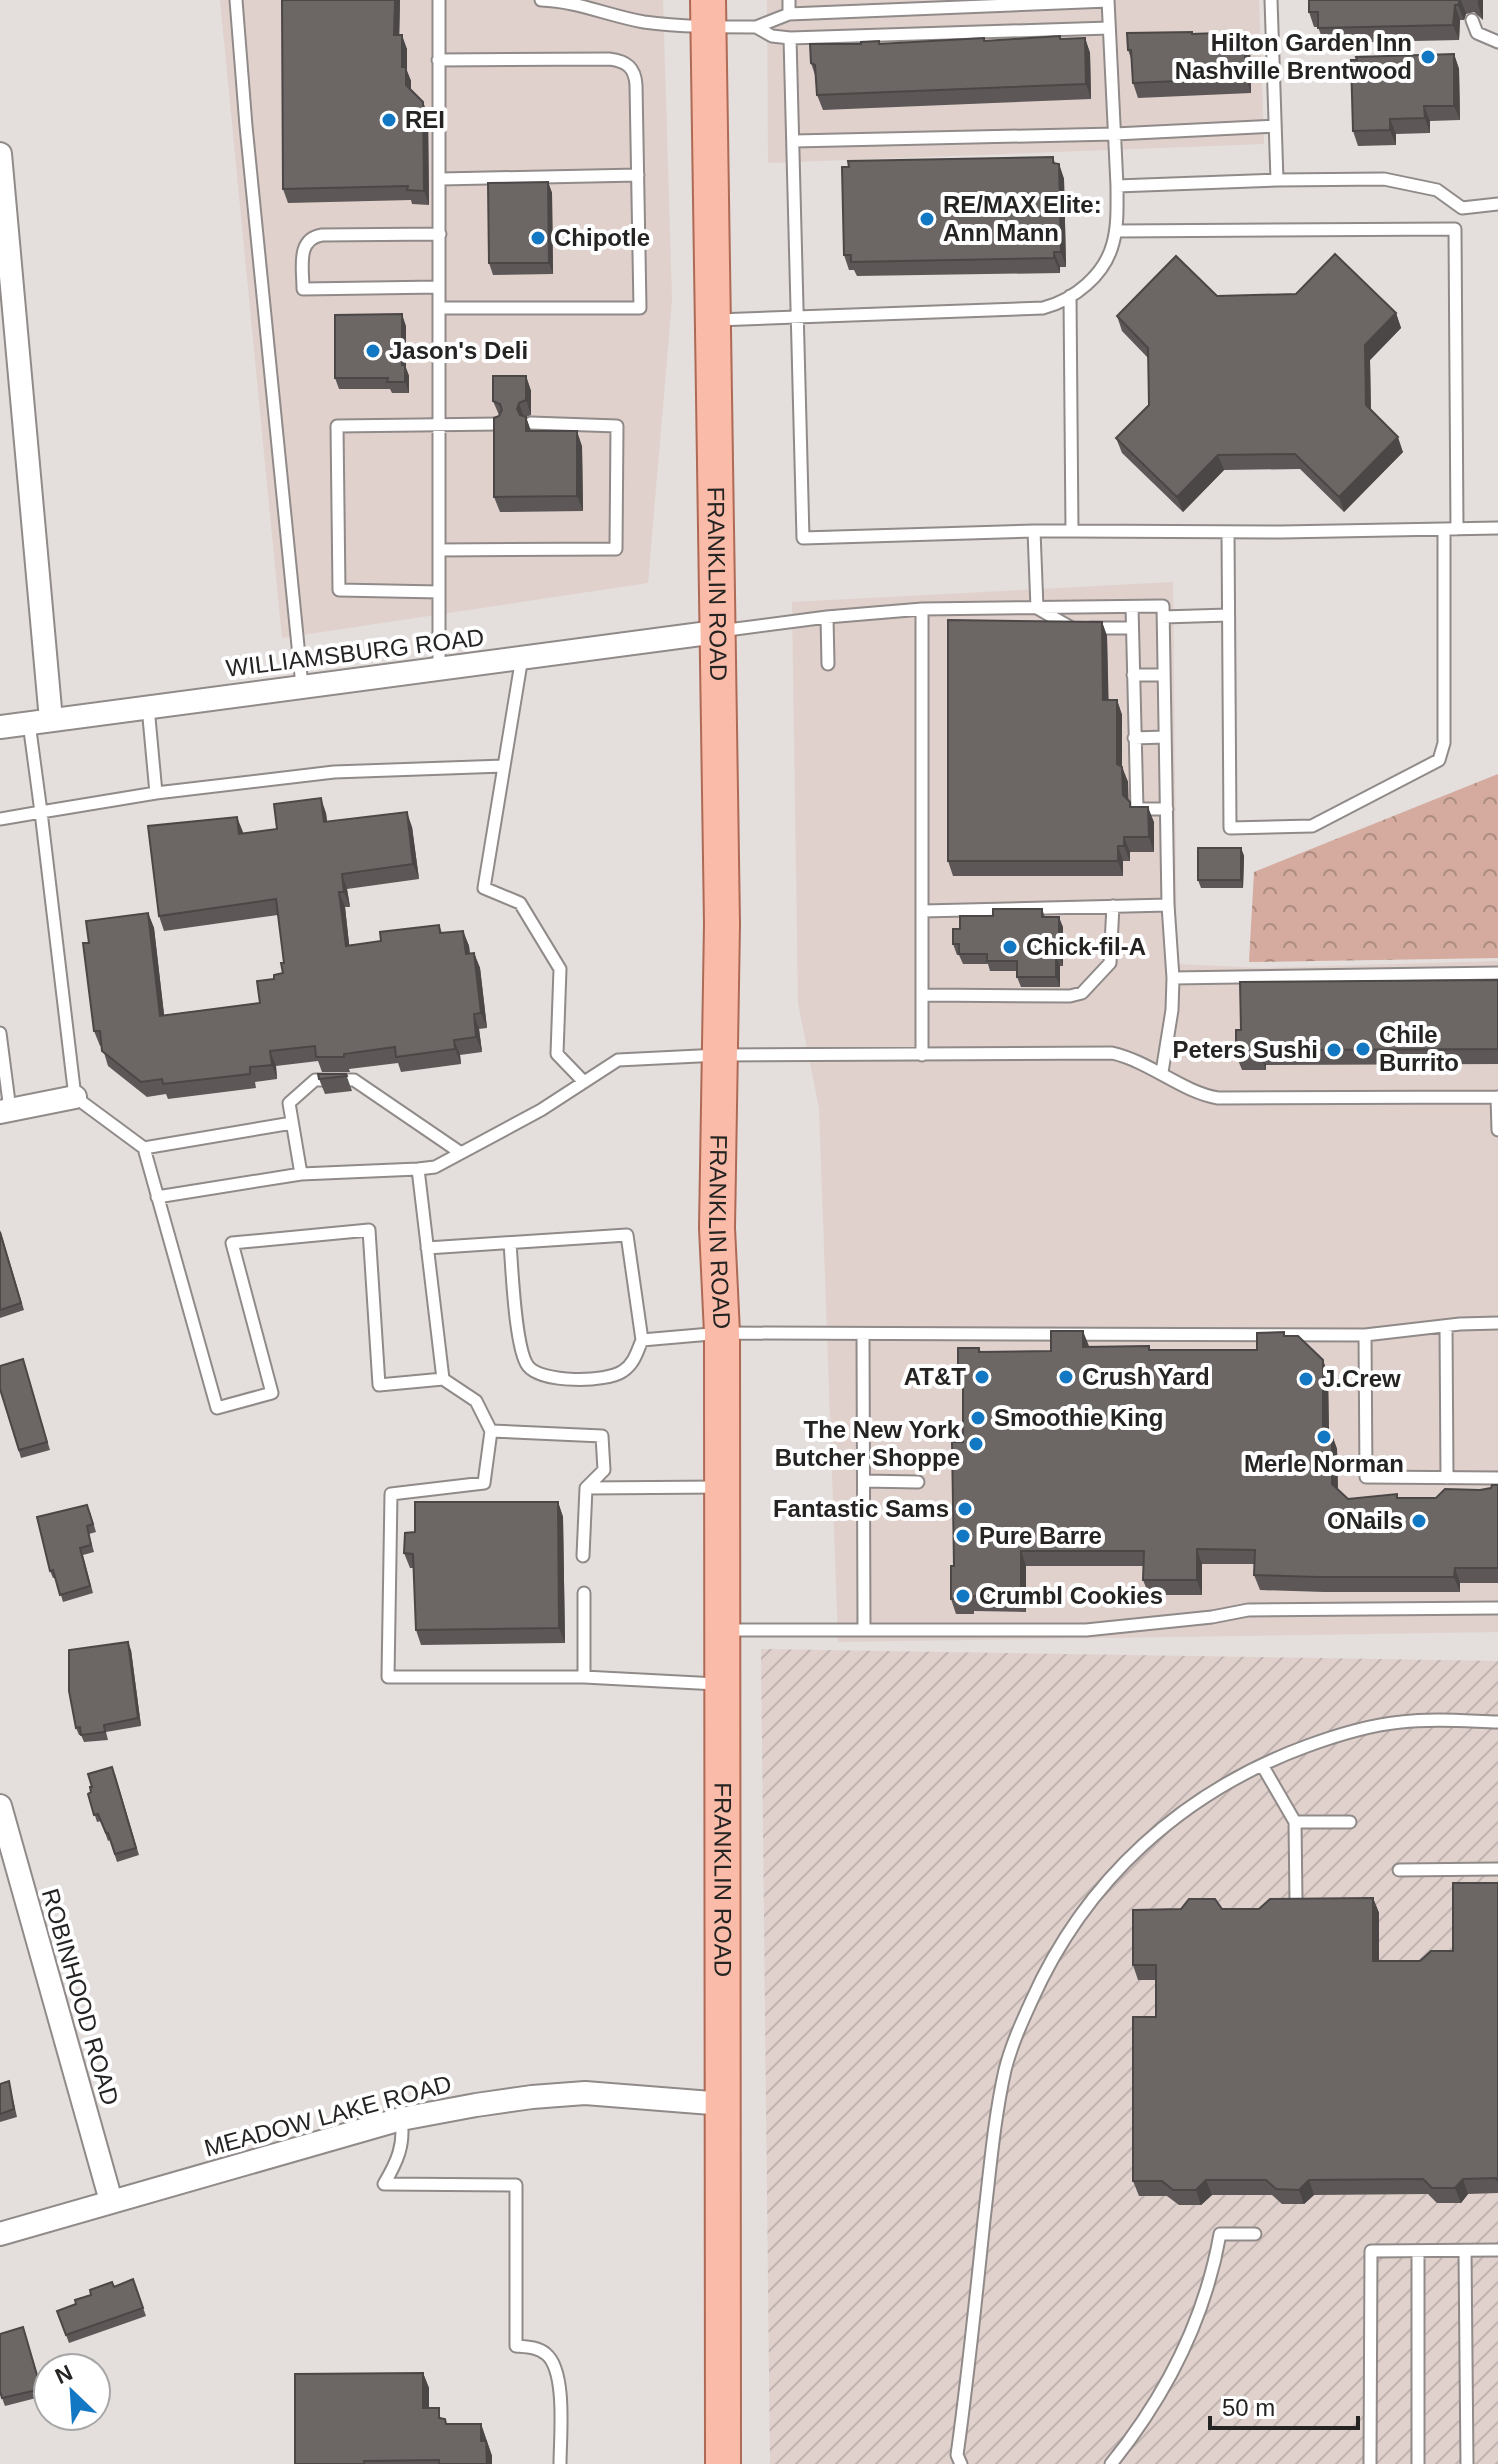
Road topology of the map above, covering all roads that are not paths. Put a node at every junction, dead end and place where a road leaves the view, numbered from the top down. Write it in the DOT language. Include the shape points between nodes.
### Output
graph roads {
  1 [pos="236,0"];
  2 [pos="439,0"];
  3 [pos="541,0"];
  4 [pos="789,0"];
  5 [pos="1271,0"];
  6 [pos="1108,1"];
  7 [pos="708,13"];
  8 [pos="789,14"];
  9 [pos="1472,20"];
  10 [pos="756,27"];
  11 [pos="1109,28"];
  12 [pos="790,38"];
  13 [pos="1498,42"];
  14 [pos="438,60"];
  15 [pos="1275,126"];
  16 [pos="1115,134"];
  17 [pos="794,141"];
  18 [pos="0,154"];
  19 [pos="638,175"];
  20 [pos="441,179"];
  21 [pos="1277,180"];
  22 [pos="1117,186"];
  23 [pos="1498,204"];
  24 [pos="1462,208"];
  25 [pos="1455,229"];
  26 [pos="1116,231"];
  27 [pos="440,234"];
  28 [pos="439,287"];
  29 [pos="1070,296"];
  30 [pos="439,308"];
  31 [pos="799,315"];
  32 [pos="713,320"];
  33 [pos="531,423"];
  34 [pos="499,424"];
  35 [pos="439,425"];
  36 [pos="1498,528"];
  37 [pos="1451,530"];
  38 [pos="1034,531"];
  39 [pos="1072,531"];
  40 [pos="1228,532"];
  41 [pos="439,550"];
  42 [pos="439,592"];
  43 [pos="1132,607"];
  44 [pos="1037,608"];
  45 [pos="922,609"];
  46 [pos="1228,615"];
  47 [pos="827,617"];
  48 [pos="1163,617"];
  49 [pos="1132,628"];
  50 [pos="716,632"];
  51 [pos="522,657"];
  52 [pos="828,664"];
  53 [pos="439,669"];
  54 [pos="1133,675"];
  55 [pos="1164,675"];
  56 [pos="302,686"];
  57 [pos="148,707"];
  58 [pos="40,721"];
  59 [pos="0,727"];
  60 [pos="1165,737"];
  61 [pos="1134,738"];
  62 [pos="504,766"];
  63 [pos="156,793"];
  64 [pos="1167,809"];
  65 [pos="41,812"];
  66 [pos="0,819"];
  67 [pos="1168,905"];
  68 [pos="1113,906"];
  69 [pos="923,911"];
  70 [pos="1498,973"];
  71 [pos="1173,978"];
  72 [pos="923,995"];
  73 [pos="0,1033"];
  74 [pos="719,1055"];
  75 [pos="922,1055"];
  76 [pos="1162,1072"];
  77 [pos="584,1082"];
  78 [pos="75,1097"];
  79 [pos="1498,1097"];
  80 [pos="5,1111"];
  81 [pos="292,1123"];
  82 [pos="1498,1130"];
  83 [pos="144,1148"];
  84 [pos="461,1153"];
  85 [pos="418,1169"];
  86 [pos="301,1174"];
  87 [pos="157,1197"];
  88 [pos="510,1243"];
  89 [pos="427,1248"];
  90 [pos="1498,1323"];
  91 [pos="1446,1326"];
  92 [pos="722,1333"];
  93 [pos="863,1334"];
  94 [pos="1365,1335"];
  95 [pos="642,1340"];
  96 [pos="443,1379"];
  97 [pos="491,1431"];
  98 [pos="1447,1478"];
  99 [pos="1498,1478"];
  100 [pos="864,1481"];
  101 [pos="918,1482"];
  102 [pos="722,1487"];
  103 [pos="586,1488"];
  104 [pos="583,1556"];
  105 [pos="584,1593"];
  106 [pos="1498,1608"];
  107 [pos="721,1630"];
  108 [pos="864,1630"];
  109 [pos="584,1677"];
  110 [pos="722,1685"];
  111 [pos="1498,1722"];
  112 [pos="1262,1765"];
  113 [pos="0,1806"];
  114 [pos="1295,1822"];
  115 [pos="1350,1822"];
  116 [pos="1498,1869"];
  117 [pos="1399,1870"];
  118 [pos="1296,1901"];
  119 [pos="724,2104"];
  120 [pos="401,2119"];
  121 [pos="111,2201"];
  122 [pos="0,2234"];
  123 [pos="1255,2234"];
  124 [pos="1498,2250"];
  125 [pos="1418,2251"];
  126 [pos="1465,2251"];
  127 [pos="959,2459"];
  128 [pos="560,2464"];
  129 [pos="723,2464"];
  130 [pos="945,2464"];
  131 [pos="1111,2464"];
  132 [pos="1370,2464"];
  133 [pos="1418,2464"];
  134 [pos="1467,2464"];
  1 -- 56 [label="lane"];
  2 -- 14 [label="lane"];
  3 -- 7 [label="lane" via="647,22"];
  4 -- 8 [label="lane"];
  5 -- 15 [label="lane"];
  6 -- 8 [label="lane"];
  6 -- 11 [label="lane"];
  7 -- 10 [label="lane"];
  7 -- 32 [label="main road, FRANKLIN ROAD"];
  8 -- 10 [label="lane"];
  9 -- 13 [label="lane" via="1482,37"];
  10 -- 12 [label="lane"];
  11 -- 12 [label="lane"];
  11 -- 16 [label="lane"];
  12 -- 17 [label="lane"];
  14 -- 19 [label="lane" via="626,63 636,78"];
  14 -- 20 [label="lane"];
  15 -- 16 [label="lane"];
  15 -- 21 [label="lane"];
  16 -- 17 [label="lane"];
  16 -- 22 [label="lane"];
  17 -- 31 [label="lane"];
  18 -- 58 [label="street"];
  19 -- 20 [label="lane"];
  19 -- 30 [label="lane" via="640,308"];
  20 -- 27 [label="lane"];
  21 -- 22 [label="lane"];
  21 -- 24 [label="lane" via="1384,179 1437,190"];
  22 -- 26 [label="lane"];
  23 -- 24 [label="lane"];
  24 -- 25 [label="lane"];
  25 -- 26 [label="lane"];
  25 -- 37 [label="lane"];
  26 -- 29 [label="lane" via="1104,265"];
  27 -- 28 [label="lane"];
  27 -- 28 [label="lane" via="313,236 303,253 303,289"];
  28 -- 30 [label="lane"];
  29 -- 31 [label="lane" via="1043,308"];
  29 -- 39 [label="lane"];
  30 -- 35 [label="lane"];
  31 -- 32 [label="lane"];
  31 -- 38 [label="lane" via="803,538"];
  32 -- 50 [label="main road, FRANKLIN ROAD"];
  33 -- 41 [label="lane" via="617,426 616,549"];
  34 -- 35 [label="lane"];
  35 -- 41 [label="lane"];
  35 -- 42 [label="lane" via="337,426 339,590"];
  36 -- 37 [label="lane"];
  37 -- 40 [label="lane"];
  37 -- 46 [label="lane" via="1444,743 1439,760 1312,826 1230,828"];
  38 -- 39 [label="lane"];
  38 -- 44 [label="lane"];
  39 -- 40 [label="lane"];
  40 -- 46 [label="lane"];
  41 -- 42 [label="lane"];
  42 -- 53 [label="lane"];
  43 -- 44 [label="lane"];
  43 -- 48 [label="lane" via="1163,606"];
  43 -- 49 [label="lane"];
  44 -- 45 [label="lane"];
  44 -- 49 [label="lane" via="1072,628"];
  45 -- 47 [label="lane"];
  45 -- 69 [label="lane"];
  46 -- 48 [label="lane"];
  47 -- 50 [label="lane"];
  47 -- 52 [label="lane"];
  48 -- 55 [label="lane"];
  49 -- 54 [label="lane"];
  50 -- 51 [label="street, WILLIAMSBURG ROAD"];
  50 -- 74 [label="main road, FRANKLIN ROAD"];
  51 -- 53 [label="street, WILLIAMSBURG ROAD"];
  51 -- 62 [label="lane"];
  53 -- 56 [label="street, WILLIAMSBURG ROAD"];
  54 -- 55 [label="lane"];
  54 -- 61 [label="lane"];
  55 -- 60 [label="lane"];
  56 -- 57 [label="street, WILLIAMSBURG ROAD"];
  57 -- 58 [label="street, WILLIAMSBURG ROAD"];
  57 -- 63 [label="lane"];
  58 -- 59 [label="street, WILLIAMSBURG ROAD"];
  58 -- 65 [label="lane"];
  60 -- 61 [label="lane"];
  60 -- 64 [label="lane"];
  61 -- 64 [label="lane" via="1137,809"];
  62 -- 63 [label="lane" via="334,772"];
  62 -- 77 [label="lane" via="484,888 520,903 560,969 557,1054"];
  63 -- 65 [label="lane"];
  64 -- 67 [label="lane"];
  65 -- 66 [label="lane"];
  65 -- 78 [label="lane"];
  67 -- 68 [label="lane"];
  67 -- 71 [label="lane"];
  68 -- 69 [label="lane"];
  68 -- 72 [label="lane" via="1110,963 1082,993"];
  69 -- 72 [label="lane"];
  70 -- 71 [label="lane"];
  71 -- 76 [label="lane"];
  72 -- 75 [label="lane"];
  73 -- 80 [label="lane"];
  74 -- 75 [label="lane"];
  74 -- 77 [label="lane" via="618,1060"];
  74 -- 92 [label="main road, FRANKLIN ROAD"];
  75 -- 76 [label="lane" via="1112,1053"];
  76 -- 79 [label="lane" via="1218,1098"];
  77 -- 84 [label="lane"];
  78 -- 80 [label="street"];
  78 -- 83 [label="lane"];
  79 -- 82 [label="lane"];
  81 -- 83 [label="lane"];
  81 -- 84 [label="lane" via="289,1103 315,1080 354,1080"];
  81 -- 86 [label="lane"];
  83 -- 87 [label="lane"];
  84 -- 85 [label="lane" via="435,1167"];
  85 -- 86 [label="lane"];
  85 -- 89 [label="lane"];
  86 -- 87 [label="lane"];
  87 -- 96 [label="lane" via="217,1408 272,1393 232,1243 369,1230 379,1385"];
  88 -- 89 [label="lane"];
  88 -- 95 [label="lane" via="627,1235"];
  88 -- 95 [label="lane" via="515,1311 527,1365 540,1376 582,1380 621,1373"];
  89 -- 96 [label="lane"];
  90 -- 91 [label="lane"];
  91 -- 94 [label="lane"];
  91 -- 98 [label="lane"];
  92 -- 93 [label="lane"];
  92 -- 95 [label="lane"];
  92 -- 102 [label="main road, FRANKLIN ROAD"];
  93 -- 94 [label="lane"];
  93 -- 100 [label="lane"];
  94 -- 98 [label="lane" via="1366,1477"];
  96 -- 97 [label="lane" via="476,1401"];
  97 -- 103 [label="lane" via="602,1436 604,1470"];
  97 -- 109 [label="lane" via="484,1483 391,1494 388,1677"];
  98 -- 99 [label="lane"];
  100 -- 101 [label="lane"];
  100 -- 108 [label="lane"];
  102 -- 103 [label="lane"];
  102 -- 107 [label="main road, FRANKLIN ROAD"];
  103 -- 104 [label="lane"];
  105 -- 109 [label="lane"];
  106 -- 108 [label="lane" via="1248,1610 1086,1630"];
  107 -- 108 [label="lane"];
  107 -- 110 [label="main road, FRANKLIN ROAD"];
  109 -- 110 [label="lane"];
  110 -- 119 [label="main road, FRANKLIN ROAD"];
  111 -- 112 [label="lane" via="1400,1722 1322,1741"];
  112 -- 114 [label="lane"];
  112 -- 127 [label="lane" via="1179,1813 1118,1867 1056,1951 1027,2011 1006,2067 995,2125"];
  113 -- 121 [label="street, ROBINHOOD ROAD"];
  114 -- 115 [label="lane"];
  114 -- 118 [label="lane"];
  116 -- 117 [label="lane"];
  119 -- 120 [label="street, MEADOW LAKE ROAD" via="585,2093"];
  119 -- 129 [label="main road, FRANKLIN ROAD"];
  120 -- 121 [label="street, MEADOW LAKE ROAD"];
  120 -- 128 [label="lane" via="403,2145 384,2184 516,2185 516,2346 546,2354 557,2371"];
  121 -- 122 [label="street, MEADOW LAKE ROAD"];
  123 -- 131 [label="lane" via="1220,2234 1200,2308 1166,2386"];
  124 -- 126 [label="lane"];
  125 -- 126 [label="lane"];
  125 -- 132 [label="lane" via="1371,2251"];
  125 -- 133 [label="lane"];
  126 -- 134 [label="lane"];
  127 -- 130 [label="lane"];
}
